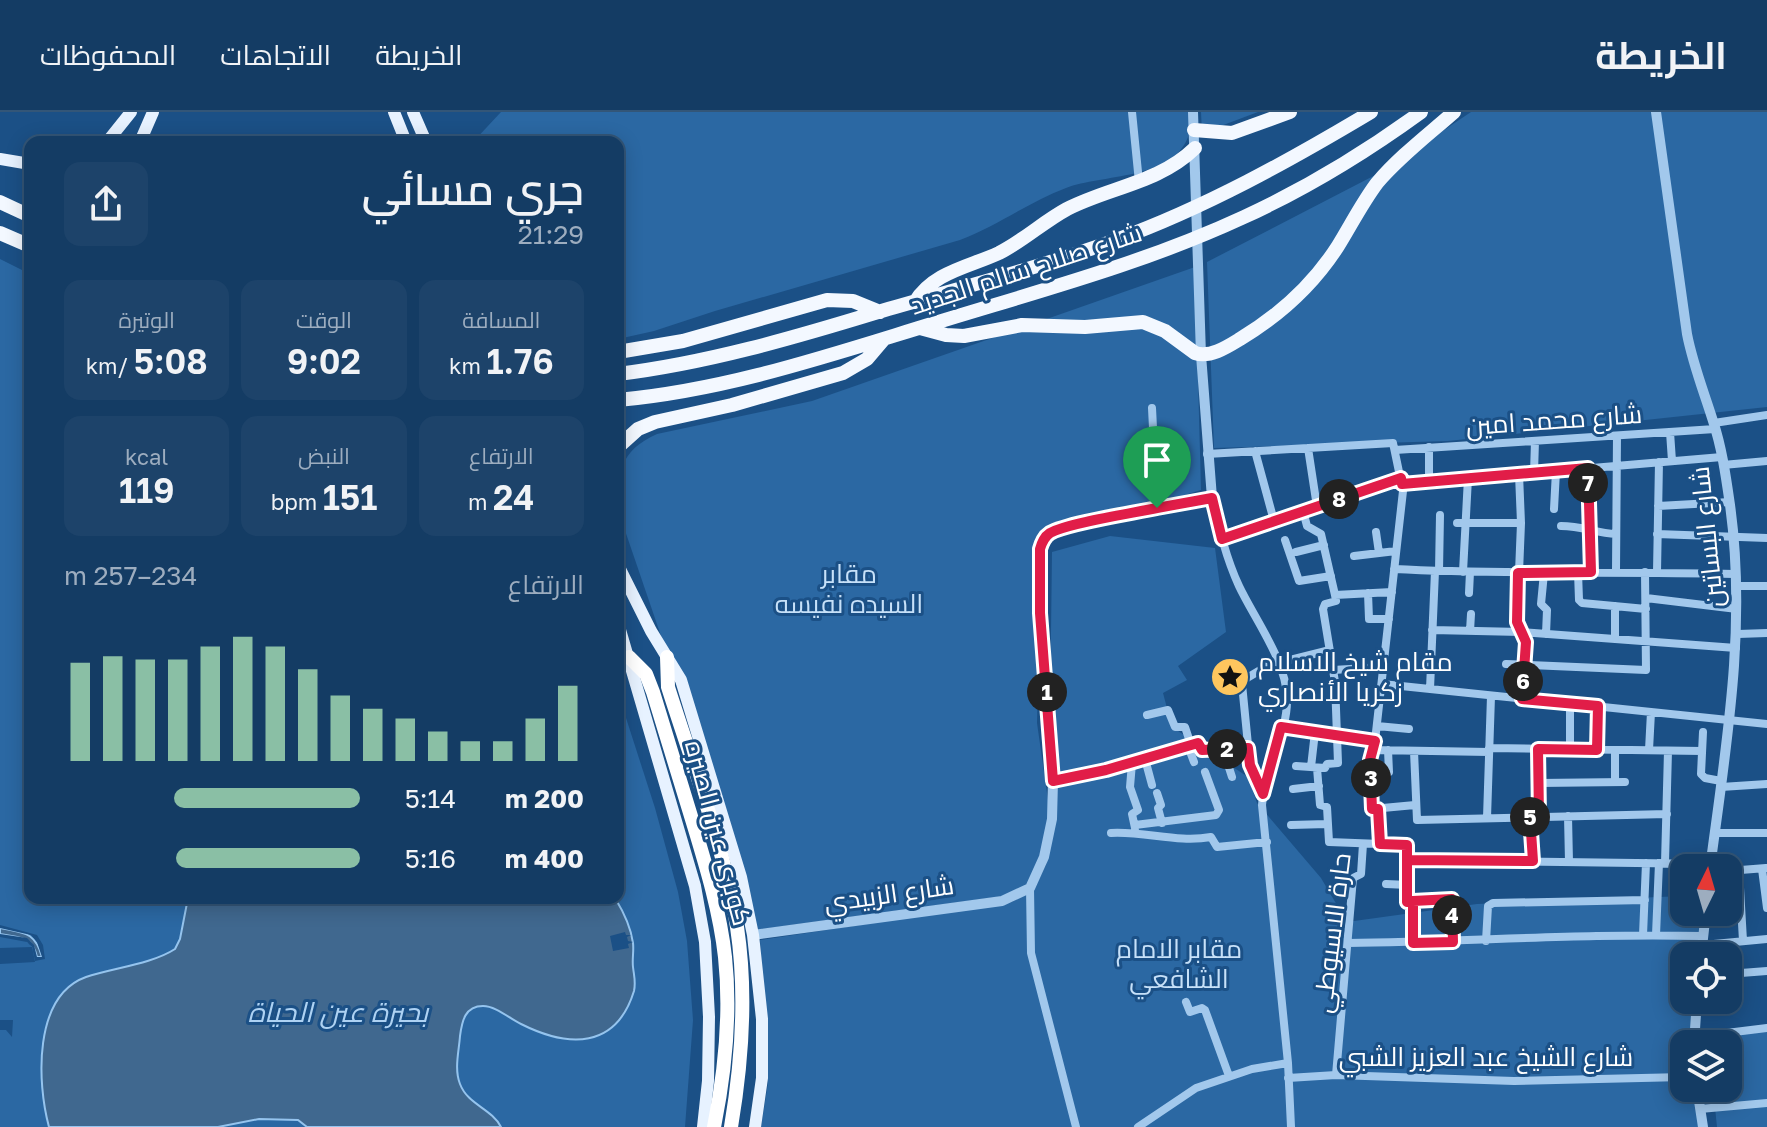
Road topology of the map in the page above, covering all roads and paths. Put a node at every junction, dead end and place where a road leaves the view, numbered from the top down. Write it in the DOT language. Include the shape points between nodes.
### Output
graph roads {
  1 [pos="131,112"];
  2 [pos="394,112"];
  3 [pos="413,112"];
  4 [pos="1132,112"];
  5 [pos="1193,112"];
  6 [pos="1290,112"];
  7 [pos="1371,112"];
  8 [pos="1454,112"];
  9 [pos="1656,112"];
  10 [pos="1418,114"];
  11 [pos="151,117"];
  12 [pos="1194,130"];
  13 [pos="112,136"];
  14 [pos="143,136"];
  15 [pos="404,136"];
  16 [pos="423,136"];
  17 [pos="1195,148"];
  18 [pos="0,159"];
  19 [pos="24,163"];
  20 [pos="1139,182"];
  21 [pos="0,202"];
  22 [pos="24,213"];
  23 [pos="0,233"];
  24 [pos="24,243"];
  25 [pos="915,302"];
  26 [pos="880,312"];
  27 [pos="920,327"];
  28 [pos="884,339"];
  29 [pos="624,351"];
  30 [pos="1201,355"];
  31 [pos="624,373"];
  32 [pos="624,399"];
  33 [pos="1152,408"];
  34 [pos="1767,415"];
  35 [pos="1714,426"];
  36 [pos="1670,432"];
  37 [pos="1617,436"];
  38 [pos="1535,441"];
  39 [pos="624,442"];
  40 [pos="1394,446"];
  41 [pos="1429,447"];
  42 [pos="1308,448"];
  43 [pos="1255,451"];
  44 [pos="1207,454"];
  45 [pos="1672,461"];
  46 [pos="1722,461"];
  47 [pos="1767,461"];
  48 [pos="1659,462"];
  49 [pos="1617,466"];
  50 [pos="1588,468"];
  51 [pos="1556,471"];
  52 [pos="1534,473"];
  53 [pos="1519,474"];
  54 [pos="1468,478"];
  55 [pos="1402,481"];
  56 [pos="1429,482"];
  57 [pos="1212,498"];
  58 [pos="1730,502"];
  59 [pos="1658,506"];
  60 [pos="1317,507"];
  61 [pos="1157,508"];
  62 [pos="1554,509"];
  63 [pos="1303,511"];
  64 [pos="1440,515"];
  65 [pos="1274,521"];
  66 [pos="1461,523"];
  67 [pos="1521,523"];
  68 [pos="1561,526"];
  69 [pos="1590,529"];
  70 [pos="1376,532"];
  71 [pos="1616,534"];
  72 [pos="1657,534"];
  73 [pos="1734,537"];
  74 [pos="1767,538"];
  75 [pos="1222,539"];
  76 [pos="1285,540"];
  77 [pos="1324,545"];
  78 [pos="1396,551"];
  79 [pos="1296,552"];
  80 [pos="1379,553"];
  81 [pos="1354,556"];
  82 [pos="1394,569"];
  83 [pos="1437,571"];
  84 [pos="1616,571"];
  85 [pos="1466,572"];
  86 [pos="1578,572"];
  87 [pos="1591,572"];
  88 [pos="1645,572"];
  89 [pos="1657,572"];
  90 [pos="1518,573"];
  91 [pos="1544,573"];
  92 [pos="1735,574"];
  93 [pos="624,576"];
  94 [pos="1331,576"];
  95 [pos="1736,586"];
  96 [pos="1767,586"];
  97 [pos="1392,592"];
  98 [pos="1368,593"];
  99 [pos="1469,593"];
  100 [pos="1335,595"];
  101 [pos="1646,598"];
  102 [pos="1615,606"];
  103 [pos="1646,609"];
  104 [pos="1737,609"];
  105 [pos="1471,614"];
  106 [pos="1389,619"];
  107 [pos="1432,630"];
  108 [pos="1470,631"];
  109 [pos="1521,632"];
  110 [pos="1767,633"];
  111 [pos="1546,634"];
  112 [pos="1738,634"];
  113 [pos="1615,639"];
  114 [pos="1647,640"];
  115 [pos="624,642"];
  116 [pos="1736,648"];
  117 [pos="1330,650"];
  118 [pos="629,657"];
  119 [pos="667,657"];
  120 [pos="1277,662"];
  121 [pos="1506,664"];
  122 [pos="1525,665"];
  123 [pos="1383,667"];
  124 [pos="1333,670"];
  125 [pos="1382,684"];
  126 [pos="1430,689"];
  127 [pos="1491,696"];
  128 [pos="1522,699"];
  129 [pos="1570,704"];
  130 [pos="1598,706"];
  131 [pos="1651,712"];
  132 [pos="1147,715"];
  133 [pos="1490,719"];
  134 [pos="1503,720"];
  135 [pos="1730,720"];
  136 [pos="1767,724"];
  137 [pos="1377,726"];
  138 [pos="1281,727"];
  139 [pos="1409,729"];
  140 [pos="1315,732"];
  141 [pos="1703,732"];
  142 [pos="1337,735"];
  143 [pos="1190,745"];
  144 [pos="1374,746"];
  145 [pos="1248,748"];
  146 [pos="1223,749"];
  147 [pos="1538,749"];
  148 [pos="1570,749"];
  149 [pos="1388,750"];
  150 [pos="1489,750"];
  151 [pos="1597,750"];
  152 [pos="1615,750"];
  153 [pos="1649,750"];
  154 [pos="1414,751"];
  155 [pos="1668,751"];
  156 [pos="1702,751"];
  157 [pos="1145,759"];
  158 [pos="1194,762"];
  159 [pos="1132,763"];
  160 [pos="1296,766"];
  161 [pos="1314,767"];
  162 [pos="1205,772"];
  163 [pos="1389,772"];
  164 [pos="1232,777"];
  165 [pos="1053,781"];
  166 [pos="1539,783"];
  167 [pos="1721,784"];
  168 [pos="1767,784"];
  169 [pos="1319,786"];
  170 [pos="1293,789"];
  171 [pos="1263,794"];
  172 [pos="1415,805"];
  173 [pos="1378,809"];
  174 [pos="1667,814"];
  175 [pos="1568,816"];
  176 [pos="1534,817"];
  177 [pos="1487,818"];
  178 [pos="1162,823"];
  179 [pos="1327,824"];
  180 [pos="1291,825"];
  181 [pos="1136,829"];
  182 [pos="1111,833"];
  183 [pos="1715,833"];
  184 [pos="1767,833"];
  185 [pos="1267,842"];
  186 [pos="1363,844"];
  187 [pos="1380,844"];
  188 [pos="1712,854"];
  189 [pos="1407,860"];
  190 [pos="1533,861"];
  191 [pos="1569,862"];
  192 [pos="1646,863"];
  193 [pos="1662,863"];
  194 [pos="1670,863"];
  195 [pos="1764,868"];
  196 [pos="1742,870"];
  197 [pos="1386,884"];
  198 [pos="1408,885"];
  199 [pos="1030,888"];
  200 [pos="1766,896"];
  201 [pos="1645,900"];
  202 [pos="1413,901"];
  203 [pos="1767,908"];
  204 [pos="1742,923"];
  205 [pos="753,935"];
  206 [pos="1643,935"];
  207 [pos="1656,935"];
  208 [pos="1767,939"];
  209 [pos="1486,941"];
  210 [pos="1743,941"];
  211 [pos="1453,942"];
  212 [pos="1685,942"];
  213 [pos="1735,942"];
  214 [pos="1348,943"];
  215 [pos="1413,943"];
  216 [pos="1767,971"];
  217 [pos="1742,973"];
  218 [pos="1186,1002"];
  219 [pos="1767,1028"];
  220 [pos="1742,1032"];
  221 [pos="1288,1063"];
  222 [pos="1336,1075"];
  223 [pos="1229,1076"];
  224 [pos="1670,1077"];
  225 [pos="762,1078"];
  226 [pos="1288,1078"];
  227 [pos="708,1081"];
  228 [pos="1699,1102"];
  229 [pos="1767,1103"];
  230 [pos="1700,1109"];
  231 [pos="703,1127"];
  232 [pos="714,1127"];
  233 [pos="731,1127"];
  234 [pos="755,1127"];
  235 [pos="1076,1127"];
  236 [pos="1138,1127"];
  237 [pos="1291,1127"];
  238 [pos="1703,1127"];
  1 -- 13 [label="main road"];
  2 -- 15 [label="main road"];
  3 -- 16 [label="main road"];
  4 -- 20 [label="street"];
  5 -- 12 [label="street"];
  6 -- 12 [label="highway" via="1232,133"];
  7 -- 25 [label="highway, شارع صلاح سالم الجديد" via="1261,175 1152,225"];
  8 -- 30 [label="highway" via="1379,181 1304,289 1249,334"];
  9 -- 35 [label="street, شارع البساتين" via="1687,334"];
  10 -- 27 [label="highway, شارع صلاح سالم الجديد" via="1244,217 1122,265"];
  11 -- 14 [label="main road"];
  12 -- 17 [label="street"];
  17 -- 20 [label="highway"];
  17 -- 30 [label="street"];
  18 -- 19 [label="main road"];
  20 -- 25 [label="highway" via="1078,204 1011,247 936,279"];
  21 -- 22 [label="highway"];
  23 -- 24 [label="highway"];
  25 -- 26 [label="highway, شارع صلاح سالم الجديد"];
  26 -- 29 [label="highway" via="853,301 827,300 683,341"];
  26 -- 31 [label="highway, شارع صلاح سالم الجديد" via="716,356"];
  27 -- 28 [label="highway, شارع صلاح سالم الجديد"];
  27 -- 30 [label="highway" via="964,336 1022,325 1143,322"];
  28 -- 32 [label="highway, شارع صلاح سالم الجديد" via="738,381"];
  28 -- 39 [label="highway" via="867,359 843,373 655,422"];
  30 -- 44 [label="street"];
  33 -- 61 [label="street"];
  34 -- 35 [label="street, شارع محمد امين"];
  35 -- 36 [label="street, شارع محمد امين"];
  35 -- 46 [label="street, شارع البساتين"];
  36 -- 37 [label="street, شارع محمد امين"];
  36 -- 45 [label="street"];
  37 -- 38 [label="street, شارع محمد امين"];
  37 -- 49 [label="street"];
  38 -- 41 [label="street, شارع محمد امين"];
  38 -- 52 [label="street"];
  40 -- 41 [label="street, شارع محمد امين"];
  40 -- 42 [label="street, شارع محمد امين"];
  40 -- 55 [label="street"];
  41 -- 56 [label="street"];
  42 -- 43 [label="street, شارع محمد امين"];
  42 -- 60 [label="street"];
  43 -- 44 [label="street, شارع محمد امين"];
  43 -- 65 [label="street"];
  44 -- 57 [label="street"];
  45 -- 46 [label="street"];
  45 -- 48 [label="street"];
  46 -- 47 [label="street"];
  46 -- 58 [label="street, شارع البساتين"];
  48 -- 49 [label="street"];
  48 -- 59 [label="street"];
  49 -- 50 [label="street"];
  49 -- 71 [label="street"];
  50 -- 51 [label="street"];
  50 -- 69 [label="street"];
  51 -- 52 [label="street"];
  51 -- 62 [label="street"];
  52 -- 53 [label="street"];
  53 -- 54 [label="street"];
  53 -- 67 [label="street"];
  54 -- 56 [label="street"];
  54 -- 66 [label="street"];
  55 -- 56 [label="street"];
  55 -- 60 [label="street"];
  55 -- 78 [label="street"];
  57 -- 61 [label="street"];
  57 -- 75 [label="street"];
  58 -- 59 [label="street"];
  58 -- 73 [label="street, شارع البساتين"];
  59 -- 72 [label="street"];
  60 -- 63 [label="street"];
  61 -- 165 [label="street" via="1067,527 1043,539 1040,613"];
  63 -- 65 [label="street"];
  63 -- 77 [label="street" via="1307,526 1320,531"];
  64 -- 83 [label="street"];
  65 -- 75 [label="street"];
  66 -- 67 [label="street"];
  66 -- 85 [label="street"];
  67 -- 90 [label="street"];
  68 -- 69 [label="street"];
  69 -- 71 [label="street"];
  69 -- 87 [label="street"];
  70 -- 80 [label="street"];
  71 -- 84 [label="street"];
  72 -- 73 [label="street"];
  72 -- 89 [label="street"];
  73 -- 74 [label="street"];
  73 -- 92 [label="street, شارع البساتين"];
  75 -- 120 [label="street" via="1237,583"];
  76 -- 94 [label="street" via="1299,581"];
  77 -- 79 [label="street"];
  77 -- 94 [label="street"];
  78 -- 80 [label="street"];
  78 -- 82 [label="street"];
  80 -- 81 [label="street"];
  82 -- 83 [label="street"];
  82 -- 97 [label="street"];
  83 -- 85 [label="street"];
  83 -- 107 [label="street"];
  84 -- 87 [label="street"];
  84 -- 88 [label="street"];
  85 -- 90 [label="street"];
  85 -- 99 [label="street"];
  86 -- 87 [label="street"];
  86 -- 91 [label="street"];
  86 -- 102 [label="street" via="1580,602"];
  88 -- 89 [label="street"];
  88 -- 101 [label="street"];
  89 -- 92 [label="street"];
  90 -- 91 [label="street"];
  90 -- 109 [label="street"];
  91 -- 111 [label="street" via="1541,604 1547,610"];
  92 -- 95 [label="street, شارع البساتين"];
  93 -- 119 [label="main road"];
  94 -- 100 [label="street"];
  95 -- 96 [label="street"];
  95 -- 104 [label="street, شارع البساتين"];
  97 -- 98 [label="street"];
  97 -- 106 [label="street"];
  98 -- 100 [label="street"];
  98 -- 106 [label="street" via="1369,619"];
  100 -- 117 [label="street" via="1336,601 1323,609"];
  101 -- 103 [label="street"];
  101 -- 104 [label="street"];
  102 -- 103 [label="street"];
  102 -- 113 [label="street"];
  103 -- 114 [label="street"];
  104 -- 112 [label="street, شارع البساتين"];
  105 -- 108 [label="street"];
  106 -- 123 [label="street"];
  107 -- 108 [label="street"];
  107 -- 126 [label="street"];
  108 -- 109 [label="street"];
  109 -- 111 [label="street"];
  109 -- 122 [label="street"];
  110 -- 112 [label="street"];
  111 -- 113 [label="street"];
  112 -- 116 [label="street, شارع البساتين"];
  113 -- 114 [label="street"];
  114 -- 116 [label="street"];
  114 -- 122 [label="street" via="1644,671"];
  115 -- 118 [label="main road"];
  116 -- 135 [label="street, شارع البساتين"];
  117 -- 120 [label="street"];
  117 -- 124 [label="street"];
  118 -- 227 [label="main road" via="695,886 705,942"];
  118 -- 232 [label="highway, كوبرى عين الصيره" via="646,674 653,692 721,929 727,1016"];
  119 -- 205 [label="main road" via="681,680 741,877"];
  119 -- 233 [label="highway, كوبرى عين الصيره" via="668,687 737,925 742,1016"];
  120 -- 138 [label="street" via="1287,696"];
  120 -- 145 [label="street" via="1242,684"];
  121 -- 122 [label="street"];
  122 -- 128 [label="street"];
  123 -- 124 [label="street"];
  123 -- 125 [label="street"];
  124 -- 142 [label="street"];
  125 -- 126 [label="street"];
  125 -- 137 [label="street"];
  126 -- 127 [label="street"];
  127 -- 128 [label="street"];
  127 -- 133 [label="street"];
  128 -- 129 [label="street"];
  129 -- 130 [label="street"];
  129 -- 148 [label="street"];
  130 -- 131 [label="street"];
  130 -- 151 [label="street"];
  131 -- 135 [label="street"];
  131 -- 153 [label="street"];
  132 -- 143 [label="street" via="1168,710 1175,727 1185,727"];
  133 -- 134 [label="street"];
  133 -- 150 [label="street"];
  135 -- 136 [label="street"];
  135 -- 167 [label="street, شارع البساتين"];
  137 -- 139 [label="street"];
  137 -- 144 [label="street"];
  138 -- 140 [label="street"];
  138 -- 171 [label="street"];
  140 -- 142 [label="street"];
  140 -- 161 [label="street"];
  141 -- 156 [label="street"];
  142 -- 144 [label="street"];
  142 -- 161 [label="street" via="1338,763"];
  143 -- 146 [label="street"];
  143 -- 157 [label="street"];
  143 -- 158 [label="street"];
  144 -- 149 [label="street"];
  144 -- 173 [label="street" via="1372,809"];
  145 -- 146 [label="street"];
  145 -- 171 [label="street"];
  146 -- 164 [label="street"];
  147 -- 148 [label="street"];
  147 -- 150 [label="street"];
  147 -- 166 [label="street"];
  148 -- 151 [label="street"];
  149 -- 154 [label="street"];
  149 -- 163 [label="street"];
  150 -- 154 [label="street"];
  150 -- 177 [label="street"];
  151 -- 152 [label="street"];
  152 -- 153 [label="street"];
  152 -- 166 [label="street" via="1620,782"];
  153 -- 155 [label="street"];
  154 -- 172 [label="street"];
  155 -- 156 [label="street"];
  155 -- 174 [label="street"];
  156 -- 167 [label="street" via="1702,777"];
  157 -- 159 [label="street"];
  157 -- 178 [label="street"];
  159 -- 165 [label="street"];
  159 -- 181 [label="street"];
  160 -- 161 [label="street"];
  161 -- 169 [label="street"];
  162 -- 178 [label="street" via="1219,810 1216,815"];
  165 -- 199 [label="street" via="1049,838"];
  166 -- 176 [label="street"];
  167 -- 168 [label="street"];
  167 -- 183 [label="street, شارع البساتين"];
  169 -- 170 [label="street"];
  169 -- 179 [label="street"];
  171 -- 185 [label="street"];
  172 -- 173 [label="street"];
  172 -- 177 [label="street" via="1417,820"];
  173 -- 187 [label="street"];
  174 -- 175 [label="street"];
  174 -- 193 [label="street"];
  175 -- 176 [label="street"];
  175 -- 191 [label="street"];
  176 -- 177 [label="street"];
  176 -- 190 [label="street"];
  178 -- 181 [label="street"];
  179 -- 180 [label="street"];
  179 -- 186 [label="street" via="1329,842"];
  181 -- 182 [label="street"];
  181 -- 185 [label="street" via="1186,841 1213,838 1217,847"];
  183 -- 184 [label="street"];
  183 -- 188 [label="street, شارع البساتين"];
  185 -- 221 [label="street"];
  186 -- 187 [label="street"];
  186 -- 214 [label="street, حارة الاسيوطي" via="1361,874 1353,878"];
  187 -- 189 [label="street" via="1407,845"];
  189 -- 190 [label="street"];
  189 -- 198 [label="street"];
  190 -- 191 [label="street"];
  191 -- 192 [label="street"];
  192 -- 193 [label="street"];
  192 -- 201 [label="street"];
  193 -- 194 [label="street"];
  193 -- 207 [label="street"];
  195 -- 196 [label="street"];
  195 -- 200 [label="street"];
  197 -- 198 [label="street"];
  198 -- 202 [label="street" via="1407,902"];
  199 -- 205 [label="street, شارع الزبيدي" via="1002,901"];
  199 -- 235 [label="street" via="1031,953"];
  200 -- 203 [label="street"];
  201 -- 206 [label="street"];
  201 -- 209 [label="street" via="1493,903 1488,906"];
  202 -- 211 [label="street" via="1452,899"];
  202 -- 215 [label="street"];
  204 -- 210 [label="street"];
  205 -- 225 [label="main road"];
  206 -- 207 [label="street"];
  206 -- 209 [label="street"];
  207 -- 212 [label="street"];
  208 -- 210 [label="street"];
  209 -- 211 [label="street"];
  210 -- 213 [label="street"];
  211 -- 215 [label="street"];
  214 -- 215 [label="street"];
  214 -- 222 [label="street, حارة الاسيوطي"];
  216 -- 217 [label="street"];
  218 -- 223 [label="street" via="1190,1012 1205,1010"];
  219 -- 220 [label="street"];
  221 -- 223 [label="street"];
  221 -- 226 [label="street"];
  222 -- 224 [label="street, شارع الشيخ عبد العزيز الشبي" via="1505,1081"];
  222 -- 226 [label="street, شارع الشيخ عبد العزيز الشبي"];
  223 -- 236 [label="street" via="1182,1096"];
  225 -- 227 [label="main road" via="728,1069"];
  225 -- 234 [label="main road"];
  226 -- 237 [label="street"];
  227 -- 231 [label="main road"];
  228 -- 230 [label="street"];
  229 -- 230 [label="street"];
  230 -- 238 [label="street"];
}
